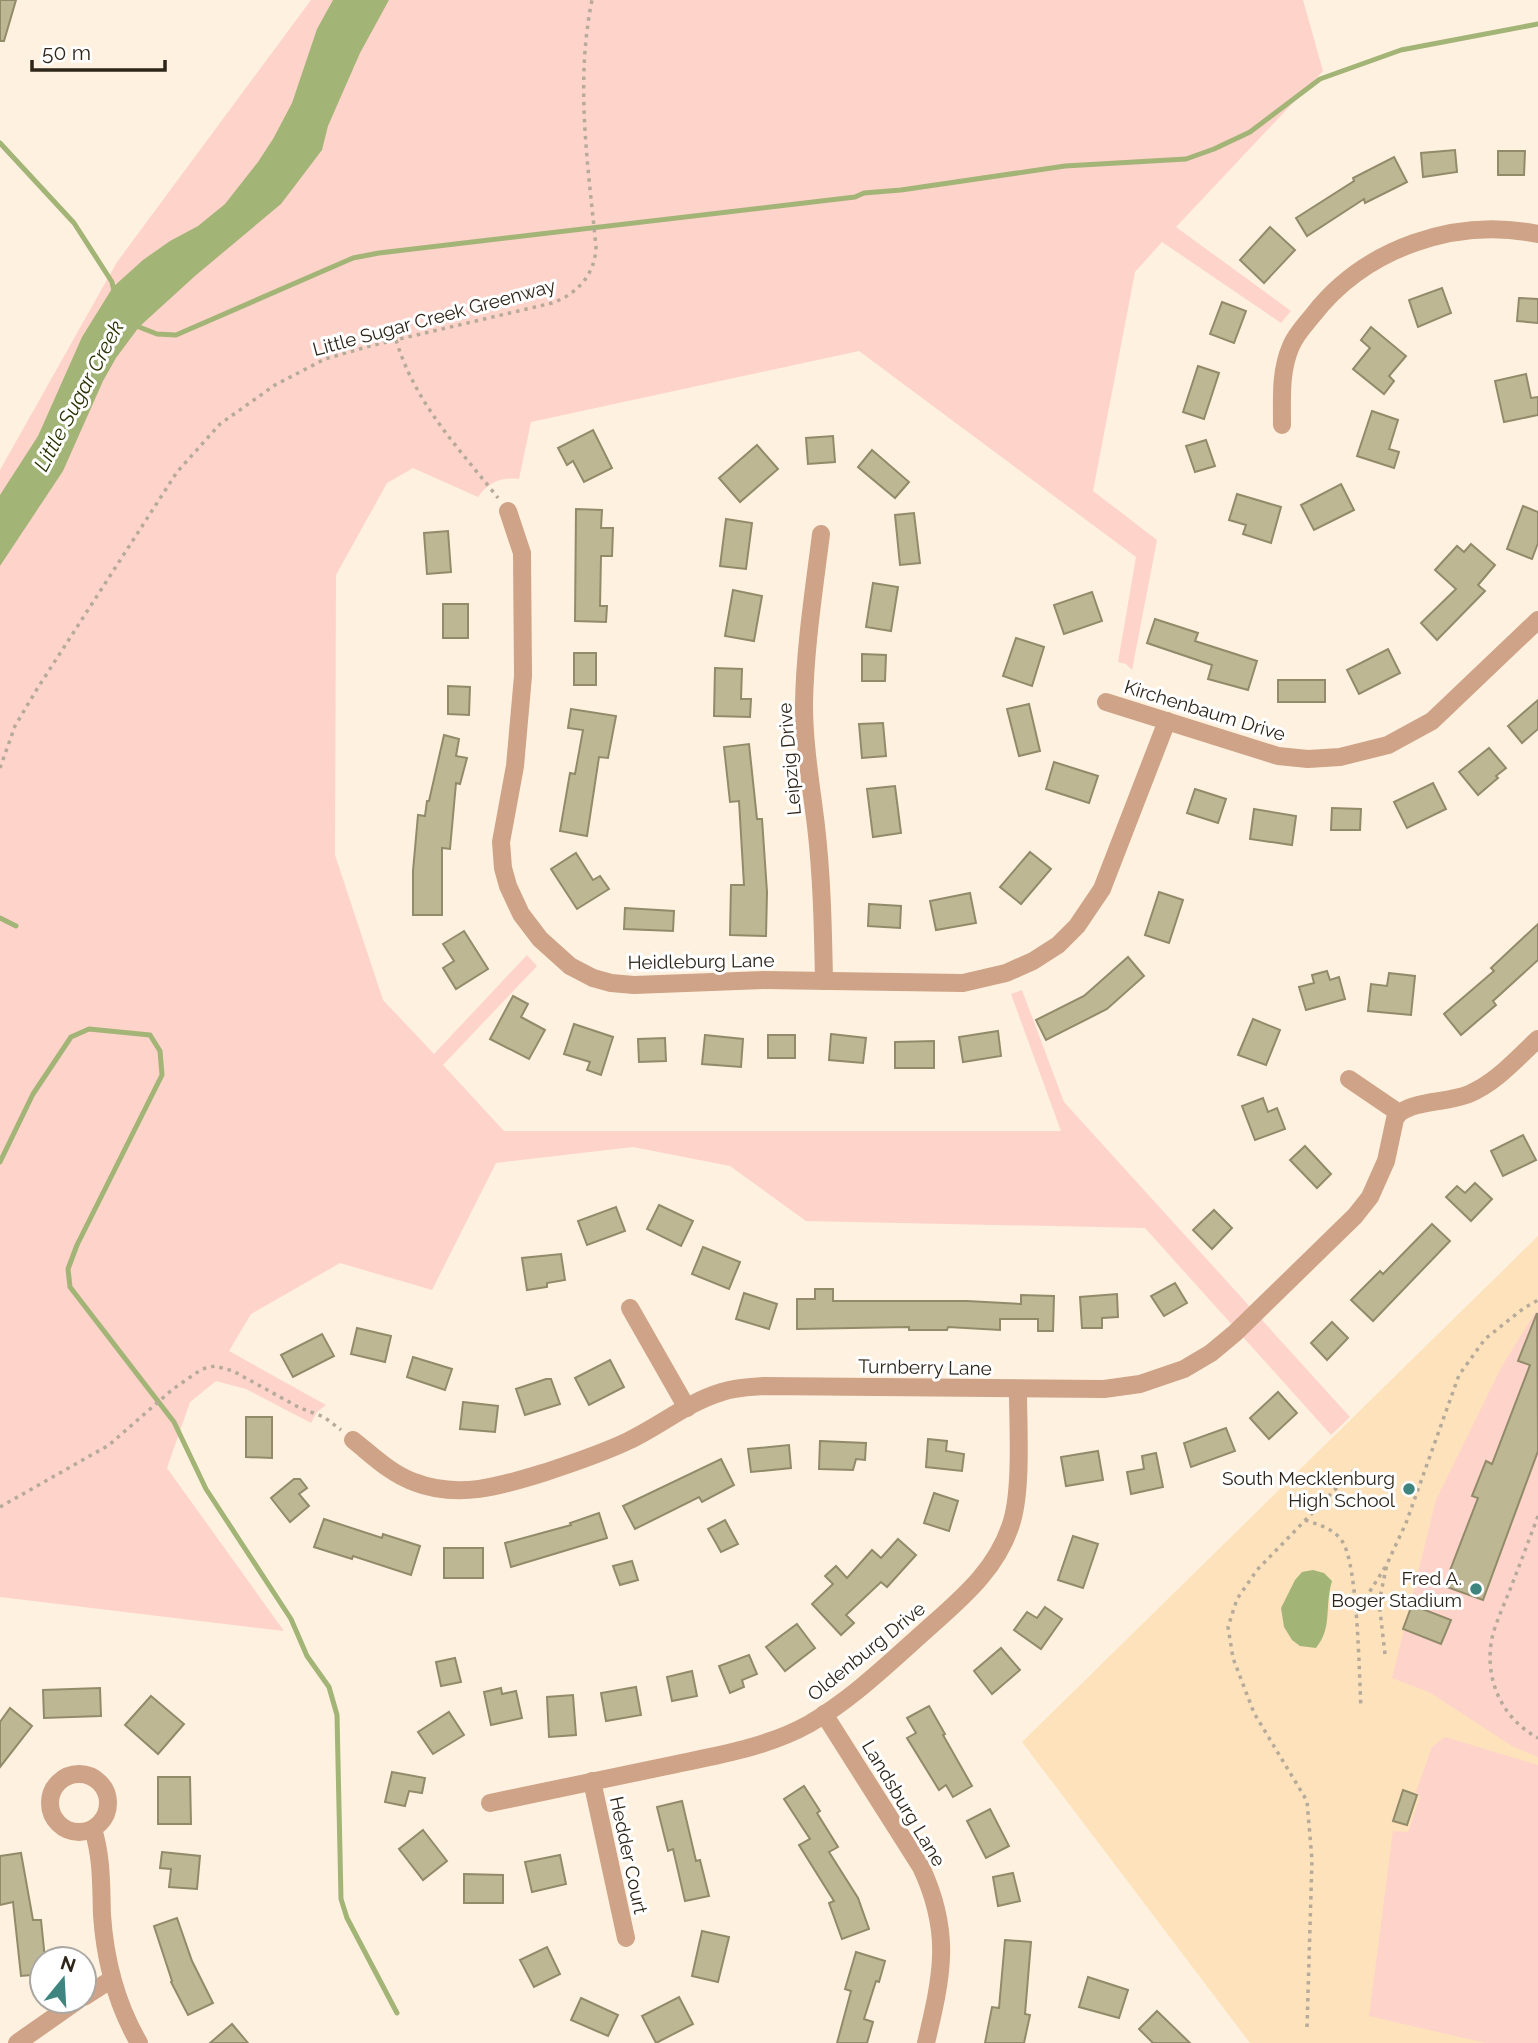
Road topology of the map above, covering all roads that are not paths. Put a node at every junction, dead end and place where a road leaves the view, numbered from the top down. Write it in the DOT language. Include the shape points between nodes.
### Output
graph roads {
  1 [pos="1538,234"];
  2 [pos="1282,425"];
  3 [pos="508,511"];
  4 [pos="821,534"];
  5 [pos="1538,620"];
  6 [pos="1106,702"];
  7 [pos="1167,721"];
  8 [pos="824,981"];
  9 [pos="1538,1039"];
  10 [pos="1349,1079"];
  11 [pos="1399,1113"];
  12 [pos="630,1308"];
  13 [pos="1018,1389"];
  14 [pos="687,1408"];
  15 [pos="353,1440"];
  16 [pos="824,1714"];
  17 [pos="592,1782"];
  18 [pos="490,1803"];
  19 [pos="93,1829"];
  20 [pos="626,1938"];
  21 [pos="112,1979"];
  22 [pos="98,1988"];
  23 [pos="57,2015"];
  24 [pos="17,2043"];
  25 [pos="139,2043"];
  26 [pos="926,2043"];
  1 -- 2 [label="street" via="1489,229 1430,237 1398,248 1342,284 1292,345 1282,380"];
  3 -- 8 [label="street, Heidleburg Lane" via="522,554 523,676 501,855 521,914 544,945 570,966 611,983"];
  4 -- 8 [label="street, Leipzig Drive" via="804,704 822,891"];
  5 -- 7 [label="street, Kirchenbaum Drive" via="1438,715 1403,738 1373,750 1308,760 1278,756"];
  6 -- 7 [label="street, Kirchenbaum Drive"];
  7 -- 8 [label="street, Heidleburg Lane" via="1102,889 1058,945 1024,965 977,981"];
  9 -- 11 [label="street" via="1501,1074 1468,1094"];
  10 -- 11 [label="street"];
  11 -- 13 [label="street, Turnberry Lane" via="1387,1161 1370,1197 1211,1353 1184,1369 1140,1384 1104,1389"];
  12 -- 14 [label="street"];
  13 -- 14 [label="street, Turnberry Lane" via="764,1386 725,1391"];
  13 -- 16 [label="street, Oldenburg Drive" via="1017,1495 1002,1547 970,1592"];
  14 -- 15 [label="street, Turnberry Lane" via="629,1441 585,1459 470,1491 415,1483"];
  16 -- 17 [label="street, Oldenburg Drive" via="763,1742"];
  16 -- 26 [label="street, Landsburg Lane" via="932,1891 942,1959"];
  17 -- 18 [label="street, Oldenburg Drive"];
  17 -- 20 [label="street, Hedder Court"];
  19 -- 21 [label="street" via="100,1852 102,1917"];
  21 -- 22 [label="street"];
  21 -- 25 [label="street"];
  23 -- 24 [label="street"];
}
